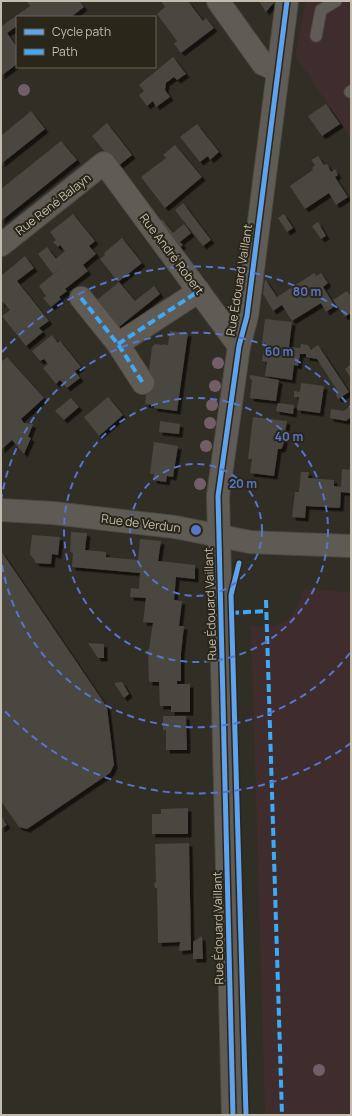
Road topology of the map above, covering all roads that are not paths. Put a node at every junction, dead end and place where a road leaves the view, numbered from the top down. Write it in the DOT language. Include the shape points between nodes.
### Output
graph roads {
  1 [pos="218,1"];
  2 [pos="287,1"];
  3 [pos="336,1"];
  4 [pos="316,36"];
  5 [pos="278,71"];
  6 [pos="104,163"];
  7 [pos="1,245"];
  8 [pos="199,291"];
  9 [pos="81,298"];
  10 [pos="118,344"];
  11 [pos="239,346"];
  12 [pos="143,383"];
  13 [pos="1,510"];
  14 [pos="218,535"];
  15 [pos="351,546"];
  16 [pos="233,1115"];
  1 -- 5 [label="street" via="263,64"];
  2 -- 5 [label="street, Rue Édouard Vaillant"];
  3 -- 4 [label="lane" via="321,10"];
  5 -- 11 [label="street, Rue Édouard Vaillant" via="247,316"];
  6 -- 7 [label="street, Rue René Balayn"];
  6 -- 8 [label="street, Rue André Robert"];
  8 -- 10 [label="street"];
  8 -- 11 [label="street, Rue André Robert"];
  9 -- 10 [label="street"];
  10 -- 12 [label="street"];
  11 -- 14 [label="street, Rue Édouard Vaillant" via="218,496"];
  13 -- 14 [label="street, Rue de Verdun" via="53,513"];
  14 -- 15 [label="street, Rue de Verdun" via="250,542"];
  14 -- 16 [label="street, Rue Édouard Vaillant"];
}
